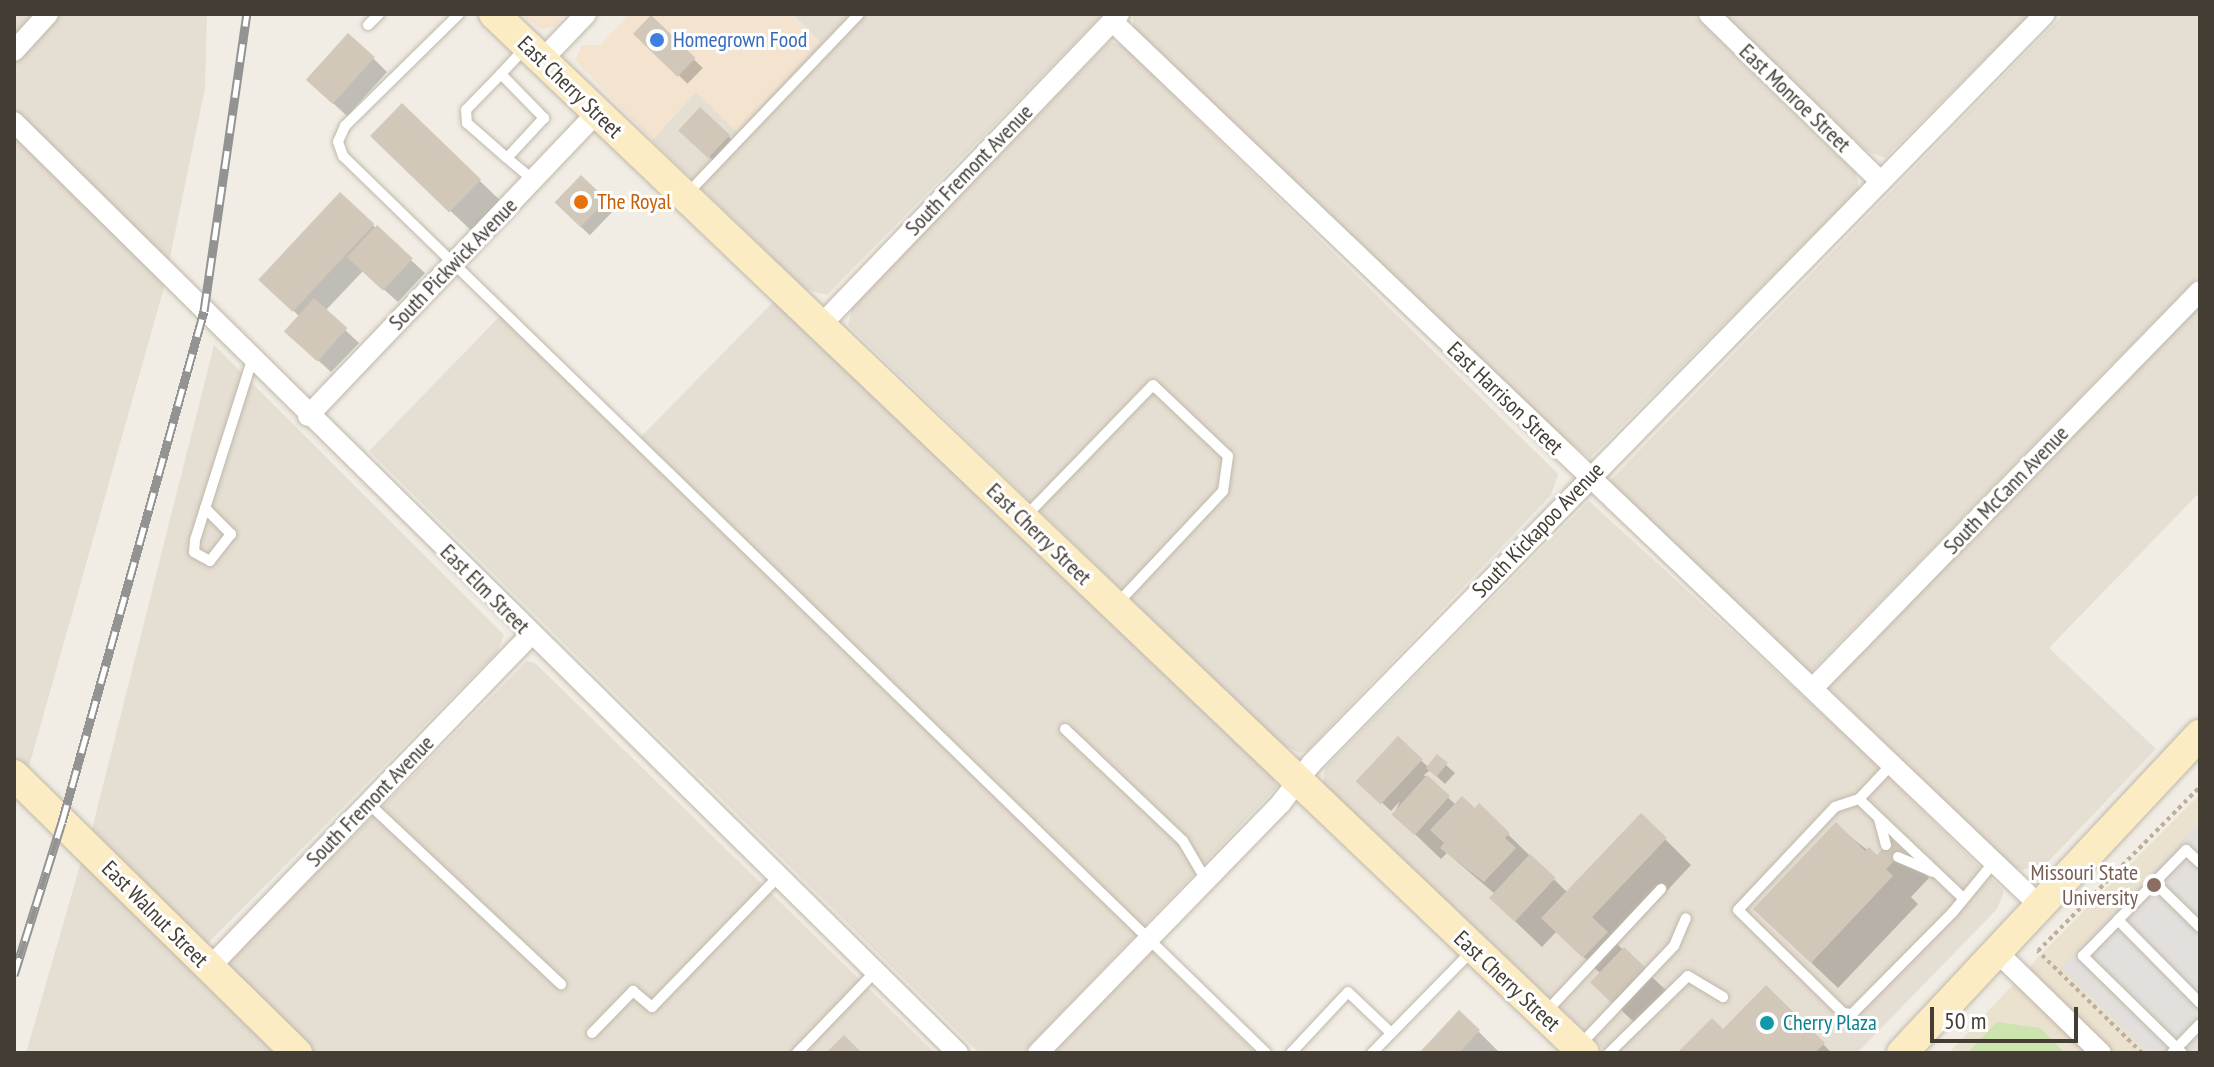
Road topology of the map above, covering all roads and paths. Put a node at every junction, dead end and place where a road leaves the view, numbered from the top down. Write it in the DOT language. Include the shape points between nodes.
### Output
graph roads {
  1 [pos="48,14"];
  2 [pos="379,14"];
  3 [pos="459,14"];
  4 [pos="494,14"];
  5 [pos="586,14"];
  6 [pos="859,14"];
  7 [pos="1709,14"];
  8 [pos="2045,14"];
  9 [pos="1116,17"];
  10 [pos="368,25"];
  11 [pos="14,51"];
  12 [pos="535,53"];
  13 [pos="501,74"];
  14 [pos="597,113"];
  15 [pos="14,122"];
  16 [pos="507,158"];
  17 [pos="533,180"];
  18 [pos="1881,182"];
  19 [pos="684,196"];
  20 [pos="454,264"];
  21 [pos="2200,291"];
  22 [pos="820,326"];
  23 [pos="252,360"];
  24 [pos="308,416"];
  25 [pos="1589,479"];
  26 [pos="205,508"];
  27 [pos="1023,519"];
  28 [pos="1114,607"];
  29 [pos="531,635"];
  30 [pos="1813,688"];
  31 [pos="1065,729"];
  32 [pos="2200,735"];
  33 [pos="1892,764"];
  34 [pos="14,775"];
  35 [pos="1297,782"];
  36 [pos="1859,799"];
  37 [pos="368,803"];
  38 [pos="1878,817"];
  39 [pos="1886,845"];
  40 [pos="1898,857"];
  41 [pos="1994,862"];
  42 [pos="2200,863"];
  43 [pos="1937,873"];
  44 [pos="778,877"];
  45 [pos="1206,880"];
  46 [pos="2155,883"];
  47 [pos="1661,889"];
  48 [pos="1961,896"];
  49 [pos="2039,905"];
  50 [pos="1686,918"];
  51 [pos="2118,920"];
  52 [pos="2200,927"];
  53 [pos="1150,938"];
  54 [pos="1473,950"];
  55 [pos="1995,950"];
  56 [pos="210,967"];
  57 [pos="875,972"];
  58 [pos="561,984"];
  59 [pos="1723,997"];
  60 [pos="2200,1003"];
  61 [pos="1543,1015"];
  62 [pos="2200,1024"];
  63 [pos="592,1033"];
  64 [pos="1391,1033"];
  65 [pos="1259,1051"];
  66 [pos="1582,1051"];
  67 [pos="2177,1051"];
  68 [pos="297,1053"];
  69 [pos="797,1053"];
  70 [pos="958,1053"];
  71 [pos="1038,1053"];
  72 [pos="1291,1053"];
  73 [pos="1372,1053"];
  74 [pos="1609,1053"];
  75 [pos="1902,1053"];
  76 [pos="2101,1053"];
  1 -- 11 [label="street"];
  2 -- 10 [label="lane"];
  3 -- 20 [label="lane" via="345,126 338,142 343,156"];
  4 -- 12 [label="street, East Cherry Street"];
  5 -- 12 [label="street"];
  6 -- 19 [label="lane"];
  7 -- 18 [label="street, East Monroe Street"];
  8 -- 18 [label="street, South Kickapoo Avenue"];
  9 -- 22 [label="street, South Fremont Avenue"];
  9 -- 25 [label="street, East Harrison Street"];
  12 -- 13 [label="lane"];
  12 -- 14 [label="street, East Cherry Street"];
  13 -- 16 [label="lane" via="544,118"];
  13 -- 16 [label="lane" via="466,110 467,123"];
  14 -- 17 [label="street, South Pickwick Avenue"];
  14 -- 19 [label="street, East Cherry Street"];
  15 -- 23 [label="street, East Elm Street"];
  16 -- 17 [label="lane"];
  17 -- 20 [label="street, South Pickwick Avenue"];
  18 -- 25 [label="street, South Kickapoo Avenue"];
  19 -- 22 [label="street, East Cherry Street"];
  20 -- 24 [label="street, South Pickwick Avenue"];
  20 -- 53 [label="lane"];
  21 -- 30 [label="street, South McCann Avenue"];
  22 -- 27 [label="street, East Cherry Street"];
  23 -- 24 [label="street, East Elm Street"];
  23 -- 26 [label="lane"];
  24 -- 29 [label="street, East Elm Street"];
  25 -- 30 [label="street, East Harrison Street"];
  25 -- 35 [label="street, South Kickapoo Avenue"];
  26 -- 26 [label="lane" via="194,552 210,561 231,534"];
  27 -- 28 [label="street, East Cherry Street"];
  27 -- 28 [label="lane" via="1153,385 1228,456 1223,491"];
  28 -- 35 [label="street, East Cherry Street"];
  29 -- 37 [label="street, South Fremont Avenue"];
  29 -- 44 [label="street, East Elm Street"];
  30 -- 33 [label="street, East Harrison Street"];
  31 -- 45 [label="lane" via="1183,841"];
  32 -- 49 [label="street"];
  33 -- 36 [label="lane"];
  33 -- 41 [label="street, East Harrison Street"];
  34 -- 56 [label="street, East Walnut Street"];
  35 -- 45 [label="street, South Kickapoo Avenue"];
  35 -- 54 [label="street, East Cherry Street"];
  36 -- 38 [label="lane"];
  36 -- 48 [label="lane" via="1835,807 1738,910 1843,1013 1852,1014 1953,912"];
  37 -- 56 [label="street, South Fremont Avenue"];
  37 -- 58 [label="lane"];
  38 -- 39 [label="lane"];
  38 -- 43 [label="lane"];
  40 -- 43 [label="lane"];
  41 -- 48 [label="lane"];
  41 -- 49 [label="street, East Harrison Street"];
  42 -- 46 [label="lane" via="2186,850"];
  43 -- 48 [label="lane"];
  44 -- 57 [label="street, East Elm Street"];
  44 -- 63 [label="lane" via="652,1007 633,991"];
  45 -- 53 [label="street, South Kickapoo Avenue"];
  46 -- 51 [label="lane"];
  46 -- 52 [label="lane"];
  47 -- 61 [label="lane"];
  49 -- 55 [label="street"];
  50 -- 66 [label="lane" via="1674,946"];
  51 -- 60 [label="lane"];
  51 -- 67 [label="lane" via="2083,956"];
  53 -- 65 [label="lane"];
  53 -- 71 [label="street, South Kickapoo Avenue"];
  54 -- 61 [label="street, East Cherry Street"];
  54 -- 64 [label="lane"];
  55 -- 75 [label="street"];
  55 -- 76 [label="street"];
  56 -- 68 [label="street, East Walnut Street"];
  57 -- 69 [label="lane"];
  57 -- 70 [label="street, East Elm Street"];
  59 -- 74 [label="lane" via="1688,976"];
  61 -- 66 [label="street, East Cherry Street"];
  62 -- 67 [label="lane"];
  64 -- 72 [label="lane" via="1348,992"];
  64 -- 73 [label="lane"];
}
